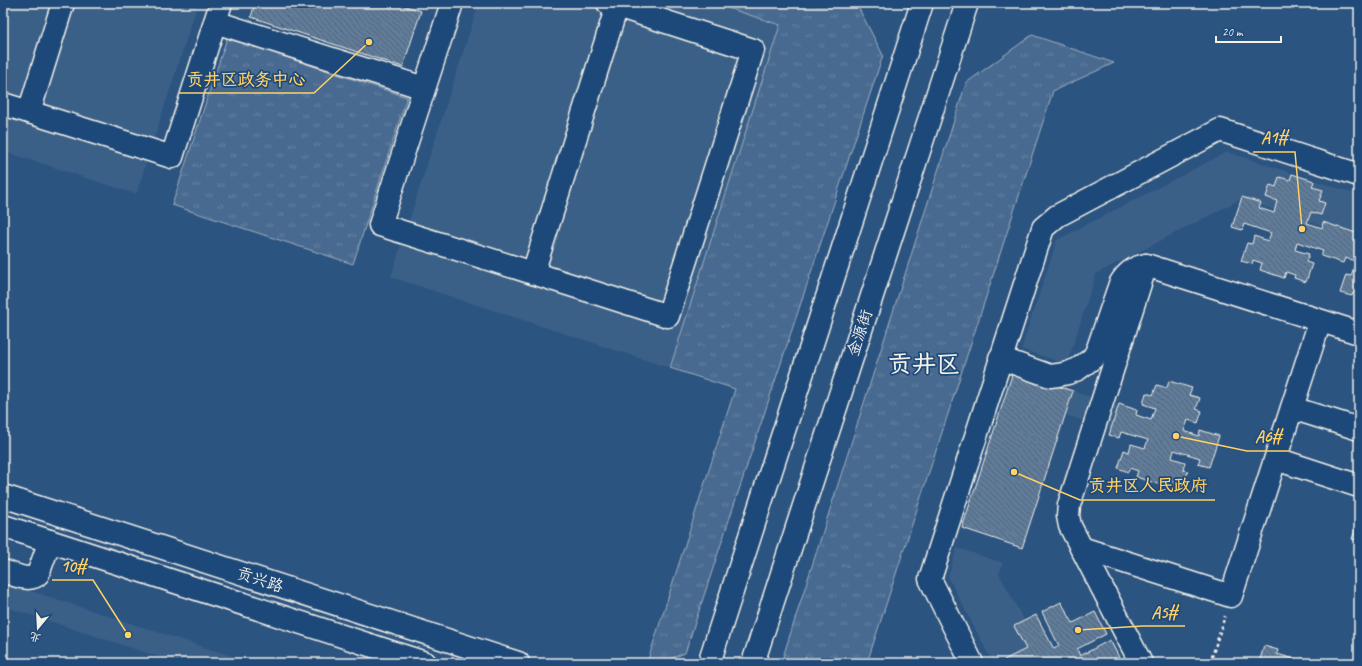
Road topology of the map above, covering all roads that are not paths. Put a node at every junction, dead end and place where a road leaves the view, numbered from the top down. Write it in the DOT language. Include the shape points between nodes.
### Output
graph roads {
  1 [pos="63,3"];
  2 [pos="452,3"];
  3 [pos="922,3"];
  4 [pos="967,3"];
  5 [pos="613,4"];
  6 [pos="218,12"];
  7 [pos="424,88"];
  8 [pos="3,104"];
  9 [pos="29,112"];
  10 [pos="1359,175"];
  11 [pos="1146,265"];
  12 [pos="533,273"];
  13 [pos="1320,321"];
  14 [pos="1359,333"];
  15 [pos="1000,358"];
  16 [pos="1292,408"];
  17 [pos="1359,429"];
  18 [pos="1276,459"];
  19 [pos="1359,486"];
  20 [pos="3,496"];
  21 [pos="3,526"];
  22 [pos="50,541"];
  23 [pos="1082,548"];
  24 [pos="3,570"];
  25 [pos="425,663"];
  26 [pos="518,663"];
  27 [pos="709,663"];
  28 [pos="753,663"];
  29 [pos="972,663"];
  30 [pos="1141,663"];
  1 -- 9 [label="main road"];
  2 -- 7 [label="main road"];
  3 -- 27 [label="main road"];
  4 -- 28 [label="main road, 金源街"];
  5 -- 12 [label="main road"];
  5 -- 12 [label="main road" via="753,50 668,316"];
  6 -- 7 [label="main road"];
  6 -- 9 [label="main road" via="172,157"];
  7 -- 12 [label="main road" via="380,225"];
  8 -- 9 [label="main road"];
  10 -- 15 [label="main road" via="1220,130 1057,216 1043,228"];
  11 -- 13 [label="main road"];
  11 -- 15 [label="main road" via="1130,270 1125,276 1097,351 1093,358 1078,369 1050,376"];
  11 -- 23 [label="main road" via="1069,505 1070,526"];
  13 -- 14 [label="main road"];
  13 -- 16 [label="main road"];
  15 -- 29 [label="main road" via="930,579"];
  16 -- 17 [label="main road"];
  16 -- 18 [label="main road"];
  18 -- 19 [label="main road"];
  18 -- 23 [label="main road" via="1231,596"];
  20 -- 26 [label="main road, 贡兴路"];
  21 -- 22 [label="main road, 贡兴路"];
  22 -- 24 [label="main road" via="36,577 31,579"];
  22 -- 25 [label="main road, 贡兴路"];
  23 -- 30 [label="main road"];
}
